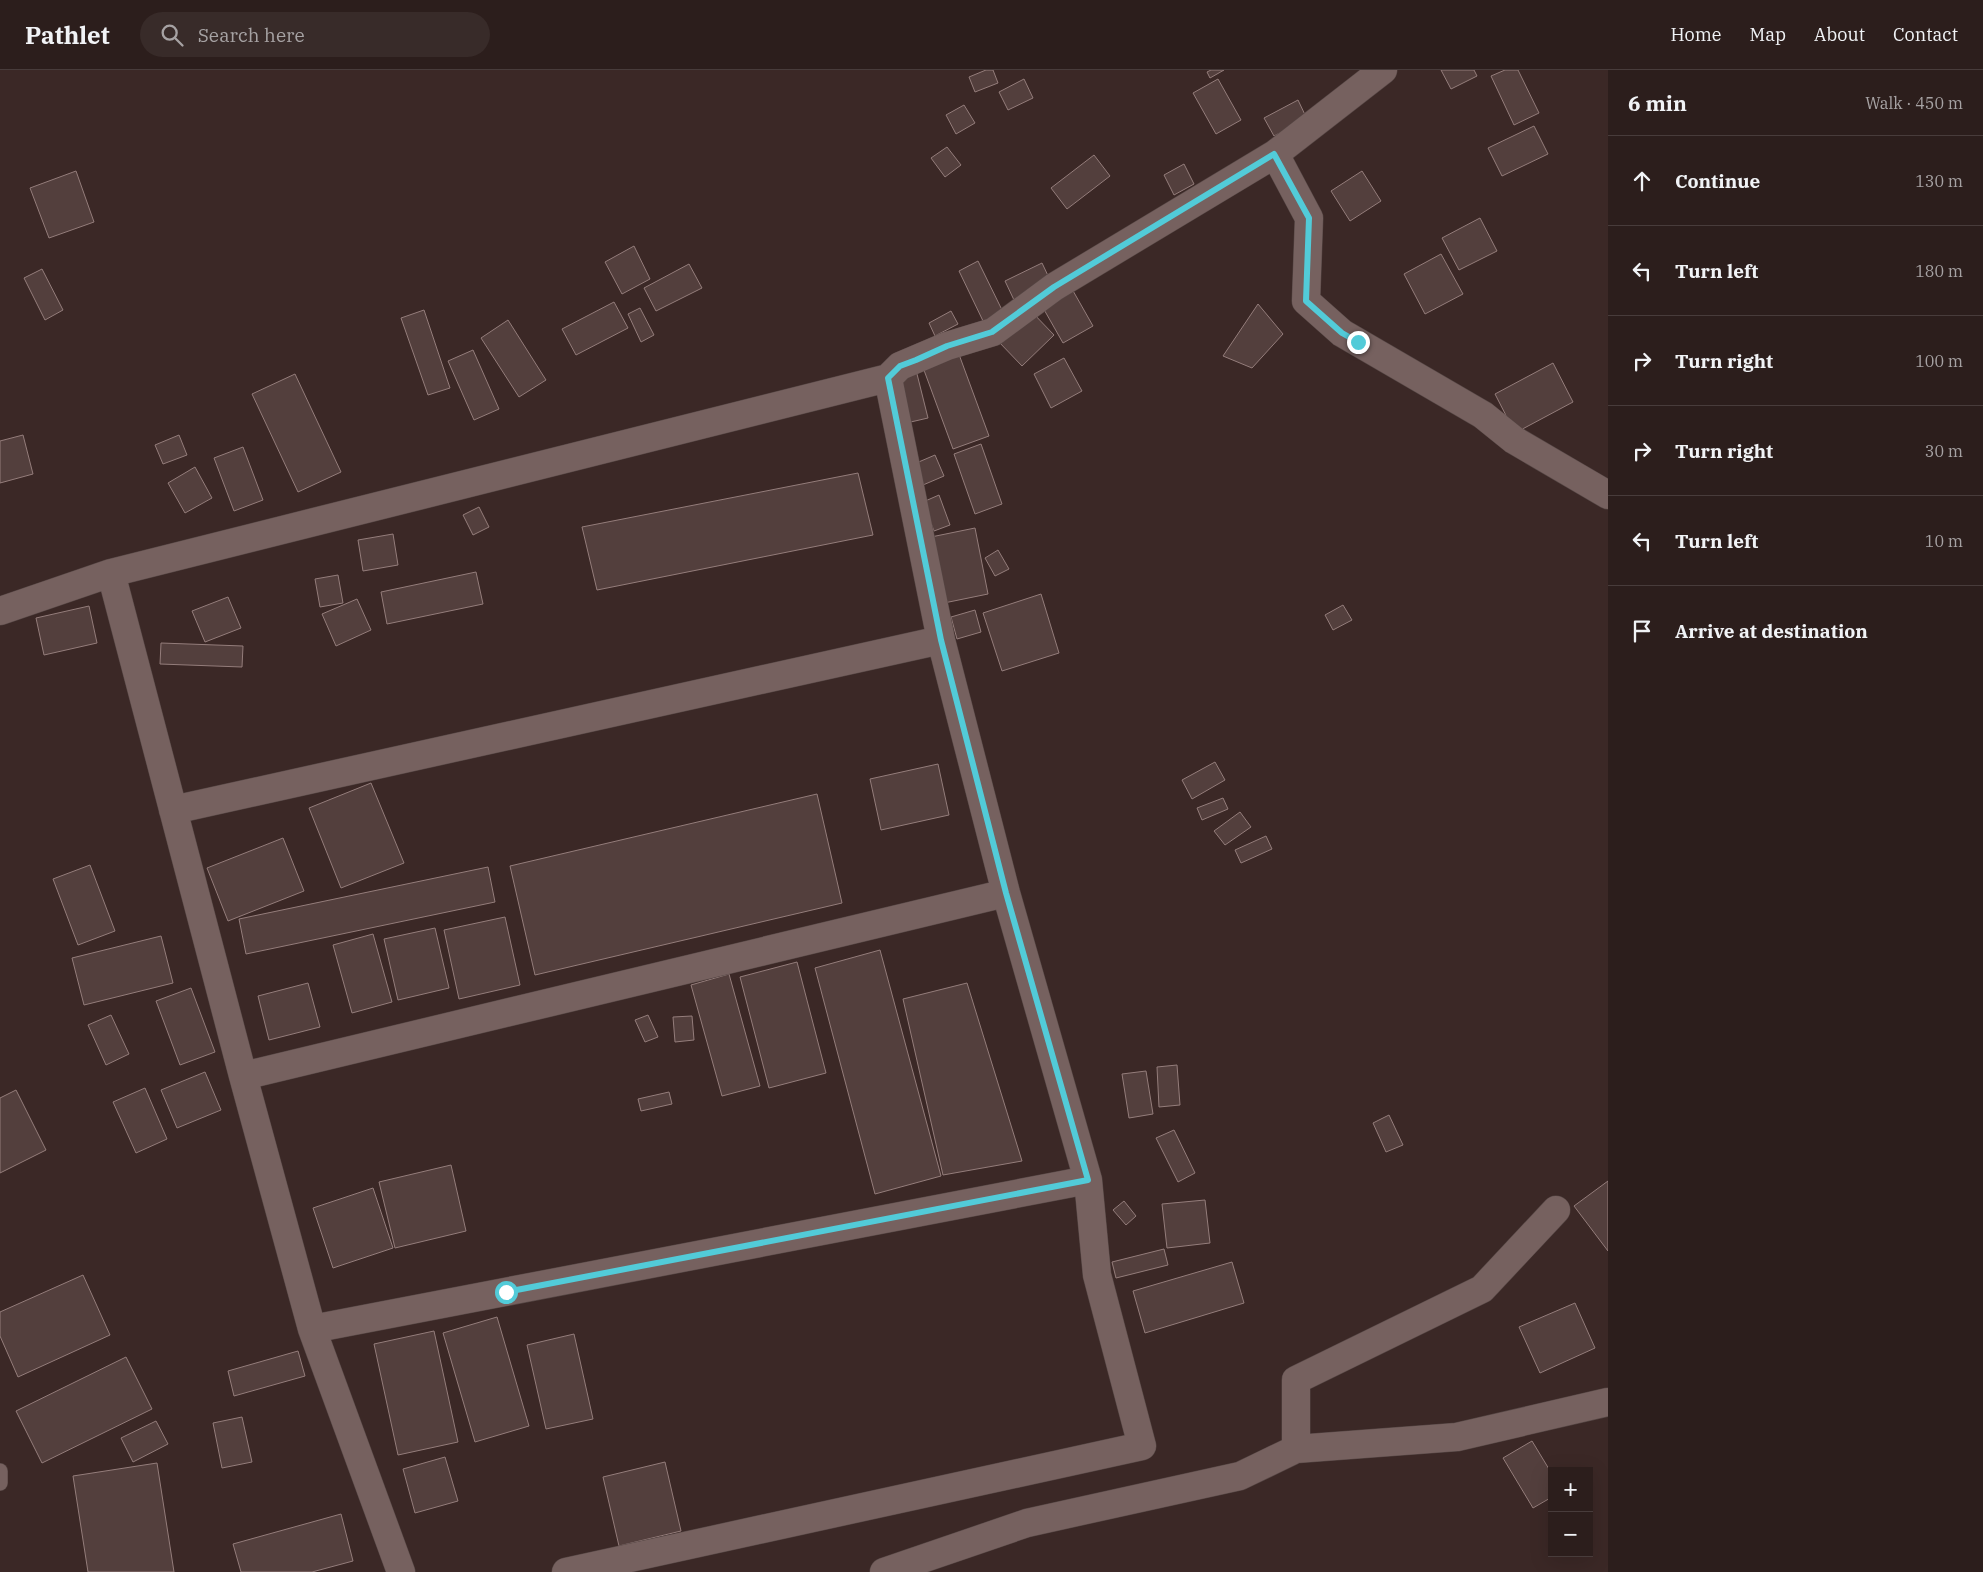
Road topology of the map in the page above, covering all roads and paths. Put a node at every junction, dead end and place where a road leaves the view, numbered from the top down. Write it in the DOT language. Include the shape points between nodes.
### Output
graph roads {
  1 [pos="1383,70"];
  2 [pos="1274,154"];
  3 [pos="888,378"];
  4 [pos="1608,496"];
  5 [pos="111,573"];
  6 [pos="0,611"];
  7 [pos="941,640"];
  8 [pos="173,810"];
  9 [pos="1006,893"];
  10 [pos="243,1076"];
  11 [pos="1088,1180"];
  12 [pos="1556,1210"];
  13 [pos="312,1328"];
  14 [pos="1608,1402"];
  15 [pos="1296,1449"];
  16 [pos="0,1471"];
  17 [pos="0,1483"];
  18 [pos="401,1572"];
  19 [pos="566,1572"];
  20 [pos="884,1572"];
  1 -- 2 [label="street"];
  2 -- 3 [label="street" via="1054,287 992,332 900,366"];
  2 -- 4 [label="street" via="1309,218 1306,301 1342,333 1483,414 1514,440"];
  3 -- 5 [label="street"];
  3 -- 7 [label="street"];
  5 -- 6 [label="street"];
  5 -- 8 [label="street"];
  7 -- 8 [label="street"];
  7 -- 9 [label="street"];
  8 -- 10 [label="street"];
  9 -- 10 [label="street"];
  9 -- 11 [label="street"];
  10 -- 13 [label="street"];
  11 -- 13 [label="street"];
  11 -- 19 [label="street" via="1097,1275 1142,1446"];
  12 -- 15 [label="street" via="1482,1289 1296,1380"];
  13 -- 18 [label="street"];
  14 -- 15 [label="street" via="1456,1437"];
  15 -- 20 [label="street" via="1240,1476 1027,1523"];
  16 -- 17 [label="lane"];
}
